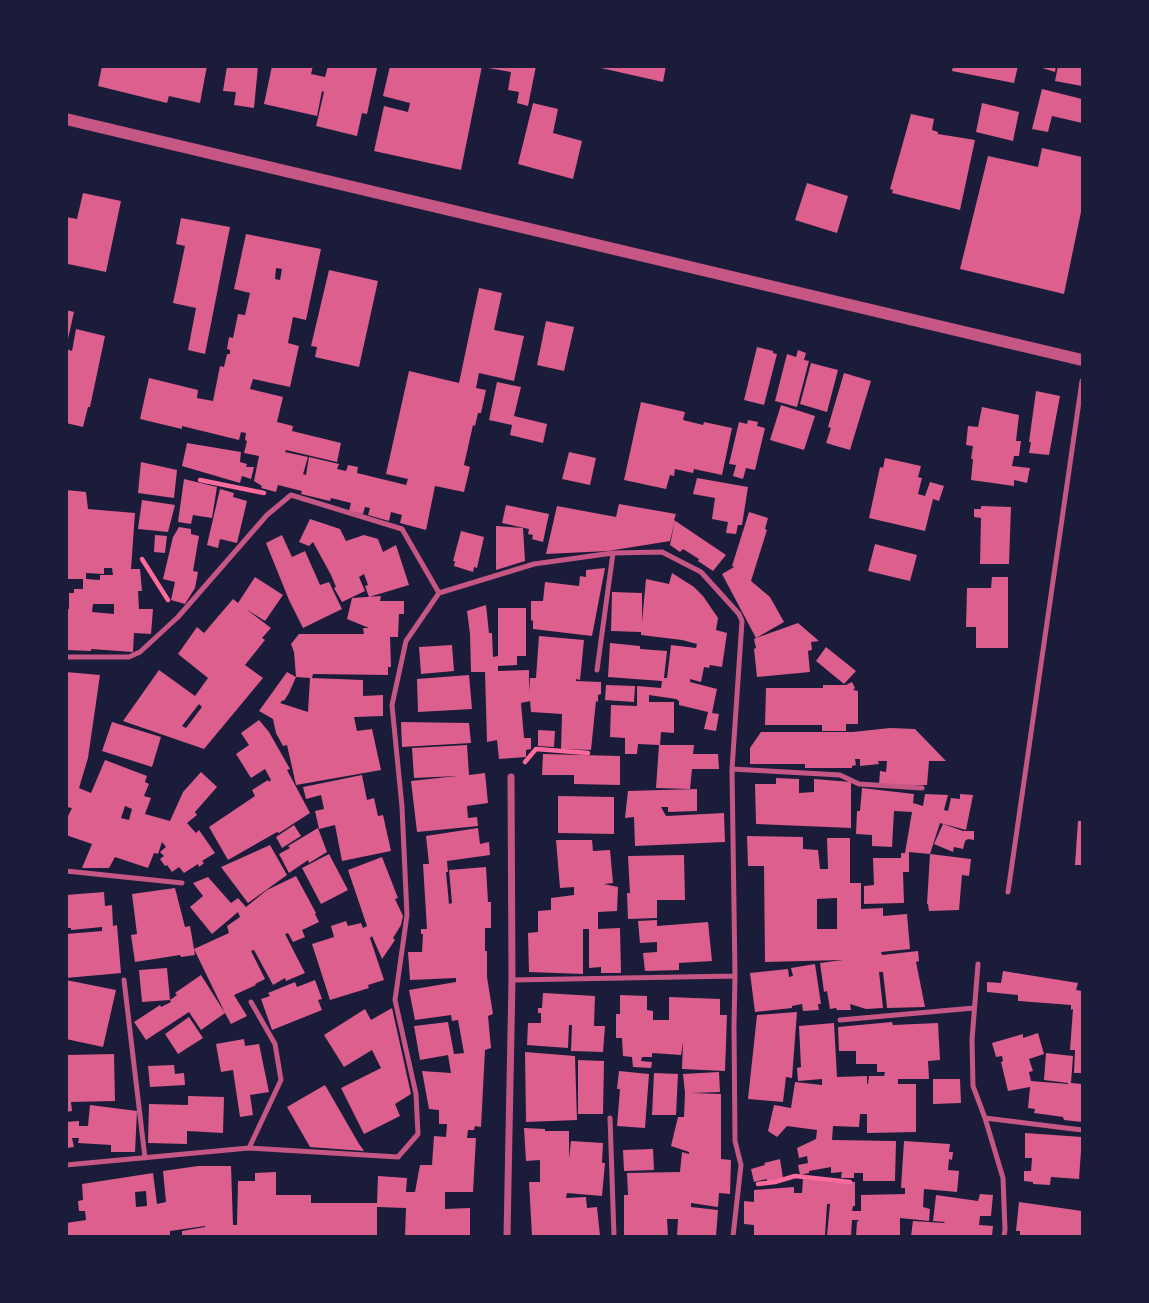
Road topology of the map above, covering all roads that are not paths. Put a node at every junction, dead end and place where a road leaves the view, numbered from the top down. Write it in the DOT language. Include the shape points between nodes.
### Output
graph roads {
  1 [pos="66,119"];
  2 [pos="1083,360"];
  3 [pos="1083,382"];
  4 [pos="613,553"];
  5 [pos="439,593"];
  6 [pos="66,657"];
  7 [pos="597,670"];
  8 [pos="732,769"];
  9 [pos="511,778"];
  10 [pos="922,788"];
  11 [pos="66,871"];
  12 [pos="182,883"];
  13 [pos="1008,892"];
  14 [pos="978,964"];
  15 [pos="735,976"];
  16 [pos="124,980"];
  17 [pos="512,981"];
  18 [pos="251,1002"];
  19 [pos="975,1007"];
  20 [pos="840,1020"];
  21 [pos="610,1118"];
  22 [pos="985,1118"];
  23 [pos="1083,1130"];
  24 [pos="249,1149"];
  25 [pos="145,1158"];
  26 [pos="66,1165"];
  27 [pos="506,1237"];
  28 [pos="614,1237"];
  29 [pos="733,1237"];
  30 [pos="1004,1237"];
  1 -- 2 [label="street"];
  3 -- 13 [label="lane"];
  4 -- 5 [label="lane" via="534,564"];
  4 -- 7 [label="lane"];
  4 -- 8 [label="lane" via="662,552 701,572 739,614 742,628"];
  5 -- 6 [label="lane" via="402,529 291,495 267,515 178,617 141,652 129,657"];
  5 -- 24 [label="lane" via="406,641 392,705 407,915 395,1000 416,1094 418,1134 398,1157"];
  8 -- 10 [label="lane" via="840,775 859,784"];
  8 -- 15 [label="lane"];
  9 -- 17 [label="street"];
  11 -- 12 [label="lane"];
  14 -- 19 [label="lane"];
  15 -- 17 [label="lane"];
  15 -- 29 [label="lane" via="735,1141 741,1164"];
  16 -- 25 [label="lane"];
  17 -- 27 [label="street"];
  18 -- 24 [label="lane" via="275,1044 281,1080"];
  19 -- 20 [label="lane"];
  19 -- 22 [label="lane" via="973,1086"];
  21 -- 28 [label="lane"];
  22 -- 23 [label="lane"];
  22 -- 30 [label="lane" via="1003,1178"];
  24 -- 25 [label="lane"];
  25 -- 26 [label="lane"];
}
